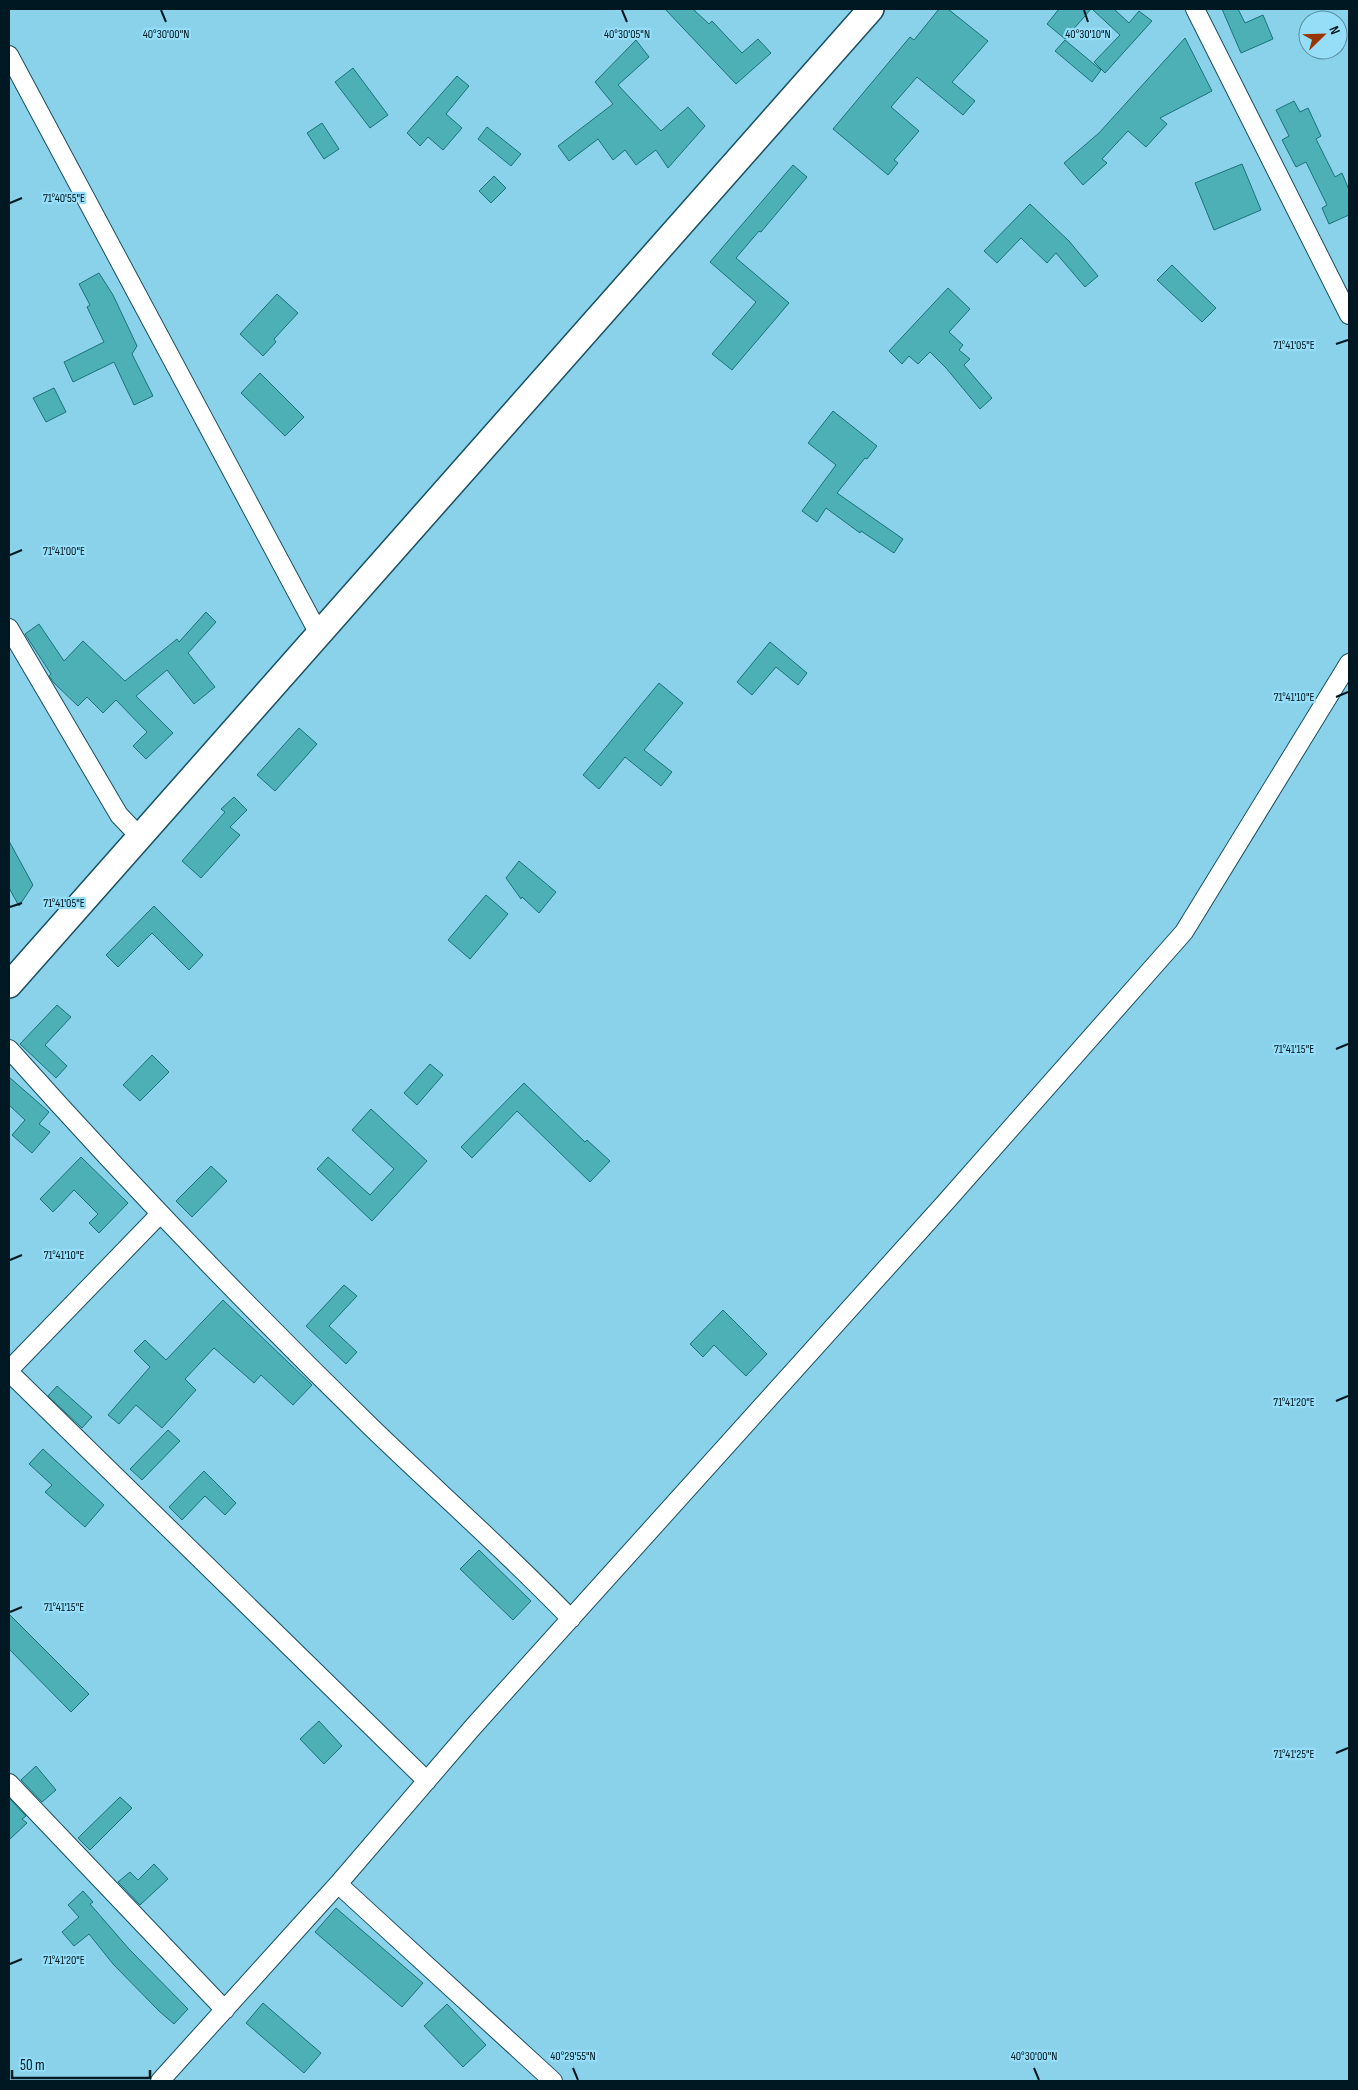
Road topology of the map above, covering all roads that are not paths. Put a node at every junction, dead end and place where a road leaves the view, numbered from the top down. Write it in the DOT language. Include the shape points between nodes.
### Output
graph roads {
  1 [pos="871,9"];
  2 [pos="1196,9"];
  3 [pos="9,55"];
  4 [pos="1349,315"];
  5 [pos="9,628"];
  6 [pos="319,634"];
  7 [pos="1349,663"];
  8 [pos="140,837"];
  9 [pos="9,985"];
  10 [pos="9,1049"];
  11 [pos="160,1214"];
  12 [pos="9,1371"];
  13 [pos="571,1619"];
  14 [pos="427,1781"];
  15 [pos="9,1783"];
  16 [pos="338,1884"];
  17 [pos="225,2010"];
  18 [pos="167,2079"];
  19 [pos="553,2081"];
  1 -- 6 [label="street"];
  2 -- 4 [label="street"];
  3 -- 6 [label="street"];
  5 -- 8 [label="street" via="119,815"];
  6 -- 8 [label="street"];
  7 -- 13 [label="street" via="1184,932"];
  8 -- 9 [label="street"];
  10 -- 11 [label="street"];
  11 -- 12 [label="street"];
  11 -- 13 [label="street" via="371,1427 531,1577"];
  12 -- 14 [label="street"];
  13 -- 14 [label="street"];
  14 -- 16 [label="street"];
  15 -- 17 [label="street"];
  16 -- 17 [label="street"];
  16 -- 19 [label="street"];
  17 -- 18 [label="street"];
}
